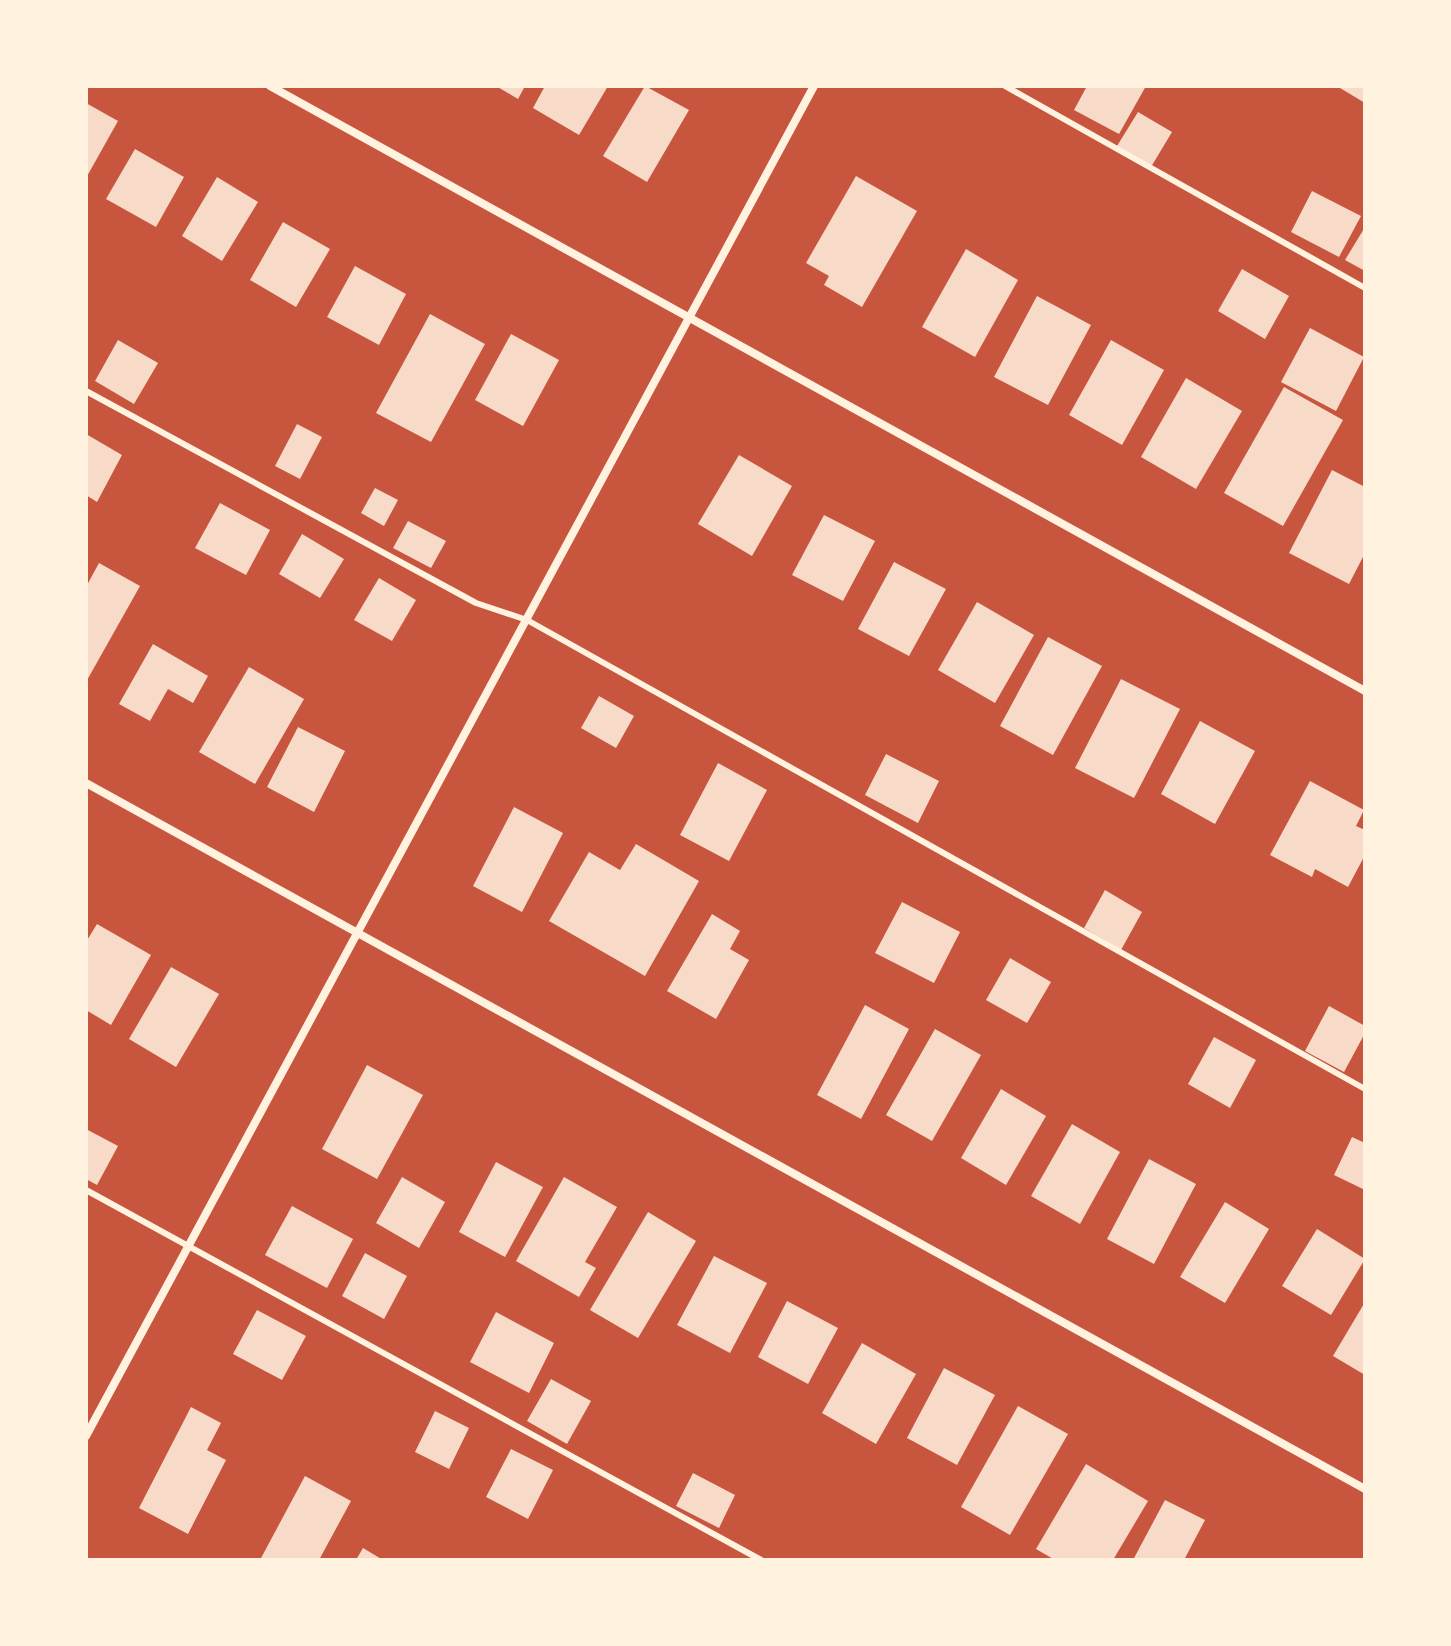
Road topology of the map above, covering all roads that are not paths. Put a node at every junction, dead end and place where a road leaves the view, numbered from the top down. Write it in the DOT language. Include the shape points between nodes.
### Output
graph roads {
  1 [pos="270,86"];
  2 [pos="814,86"];
  3 [pos="1005,86"];
  4 [pos="1365,288"];
  5 [pos="690,318"];
  6 [pos="86,391"];
  7 [pos="527,620"];
  8 [pos="1365,691"];
  9 [pos="86,783"];
  10 [pos="358,934"];
  11 [pos="1365,1089"];
  12 [pos="86,1190"];
  13 [pos="190,1245"];
  14 [pos="86,1436"];
  15 [pos="1365,1489"];
  16 [pos="761,1560"];
  1 -- 5 [label="street"];
  2 -- 5 [label="street"];
  3 -- 4 [label="lane"];
  5 -- 7 [label="street"];
  5 -- 8 [label="street"];
  6 -- 7 [label="lane" via="476,603"];
  7 -- 10 [label="street"];
  7 -- 11 [label="lane"];
  9 -- 10 [label="street"];
  10 -- 13 [label="street"];
  10 -- 15 [label="street"];
  12 -- 13 [label="lane"];
  13 -- 14 [label="street"];
  13 -- 16 [label="lane"];
}
